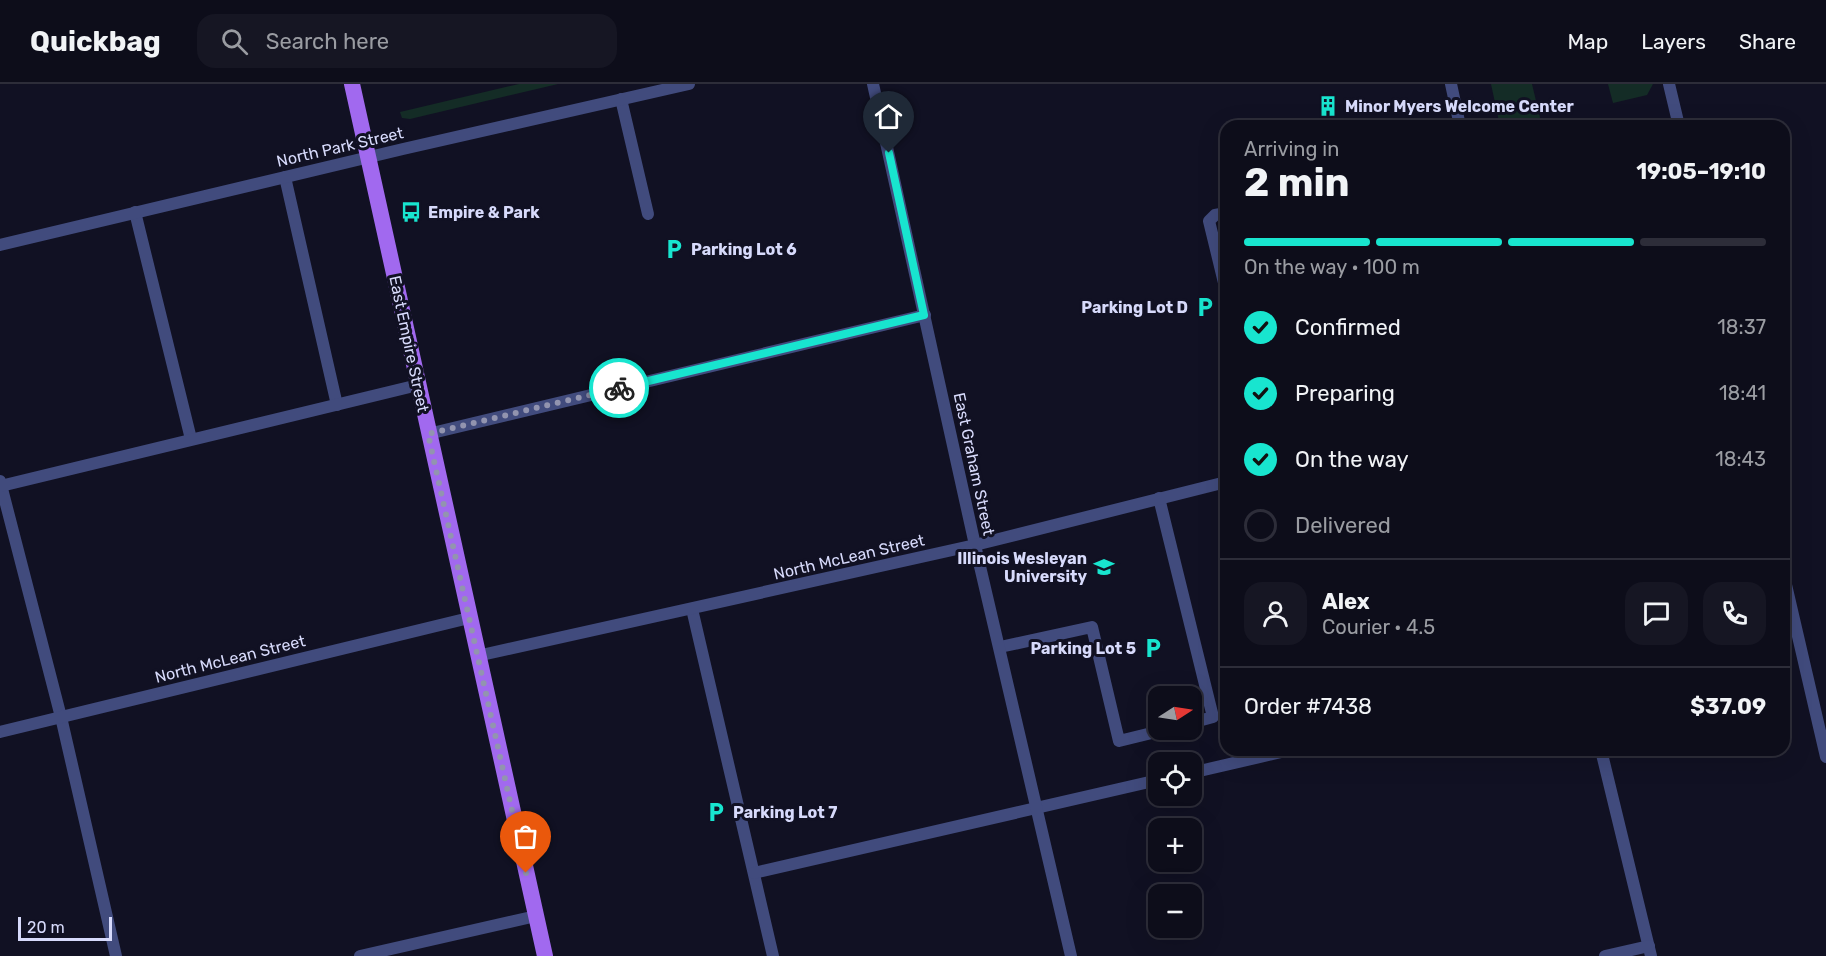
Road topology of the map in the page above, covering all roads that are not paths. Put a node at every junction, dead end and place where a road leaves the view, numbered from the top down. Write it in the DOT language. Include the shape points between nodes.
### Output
graph roads {
  1 [pos="351,84"];
  2 [pos="689,84"];
  3 [pos="873,84"];
  4 [pos="1451,84"];
  5 [pos="1669,84"];
  6 [pos="621,99"];
  7 [pos="1459,120"];
  8 [pos="1678,120"];
  9 [pos="368,157"];
  10 [pos="285,177"];
  11 [pos="135,212"];
  12 [pos="648,214"];
  13 [pos="1220,214"];
  14 [pos="0,245"];
  15 [pos="1220,266"];
  16 [pos="924,315"];
  17 [pos="418,386"];
  18 [pos="337,405"];
  19 [pos="428,434"];
  20 [pos="191,439"];
  21 [pos="1,483"];
  22 [pos="1220,483"];
  23 [pos="1159,498"];
  24 [pos="975,545"];
  25 [pos="1790,602"];
  26 [pos="692,609"];
  27 [pos="469,618"];
  28 [pos="1000,647"];
  29 [pos="477,656"];
  30 [pos="61,717"];
  31 [pos="1202,720"];
  32 [pos="0,732"];
  33 [pos="1148,734"];
  34 [pos="1264,756"];
  35 [pos="1602,756"];
  36 [pos="1826,757"];
  37 [pos="1202,770"];
  38 [pos="1148,782"];
  39 [pos="1036,808"];
  40 [pos="754,873"];
  41 [pos="536,916"];
  42 [pos="1650,951"];
  43 [pos="116,956"];
  44 [pos="360,956"];
  45 [pos="545,956"];
  46 [pos="773,956"];
  47 [pos="1071,956"];
  48 [pos="1605,956"];
  1 -- 9 [label="main road, East Empire Street"];
  2 -- 6 [label="street, North Park Street"];
  3 -- 16 [label="street, East Graham Street"];
  4 -- 7 [label="street"];
  5 -- 8 [label="street"];
  6 -- 9 [label="street, North Park Street"];
  6 -- 12 [label="street"];
  9 -- 10 [label="street, North Park Street"];
  9 -- 17 [label="main road, East Empire Street"];
  10 -- 11 [label="street, North Park Street"];
  10 -- 18 [label="street"];
  11 -- 14 [label="street, North Park Street"];
  11 -- 20 [label="street"];
  13 -- 15 [label="street" via="1209,221"];
  16 -- 19 [label="street"];
  16 -- 24 [label="street, East Graham Street"];
  17 -- 18 [label="street"];
  17 -- 19 [label="main road, East Empire Street"];
  18 -- 20 [label="street"];
  19 -- 27 [label="main road, East Empire Street"];
  20 -- 21 [label="street"];
  21 -- 30 [label="street"];
  22 -- 23 [label="street, North McLean Street"];
  23 -- 24 [label="street, North McLean Street"];
  23 -- 31 [label="street" via="1213,717"];
  24 -- 26 [label="street, North McLean Street"];
  24 -- 28 [label="street, East Graham Street"];
  25 -- 36 [label="street"];
  26 -- 29 [label="street, North McLean Street"];
  26 -- 40 [label="street"];
  27 -- 29 [label="main road, East Empire Street"];
  27 -- 30 [label="street, North McLean Street"];
  28 -- 33 [label="street" via="1092,627 1119,741"];
  28 -- 39 [label="street, East Graham Street"];
  29 -- 41 [label="main road, East Empire Street"];
  30 -- 32 [label="street, North McLean Street"];
  30 -- 43 [label="street"];
  34 -- 37 [label="street"];
  35 -- 42 [label="street"];
  38 -- 39 [label="street"];
  39 -- 40 [label="street"];
  39 -- 47 [label="street, East Graham Street"];
  40 -- 46 [label="street"];
  41 -- 44 [label="street"];
  41 -- 45 [label="main road, East Empire Street"];
  42 -- 48 [label="street"];
}
